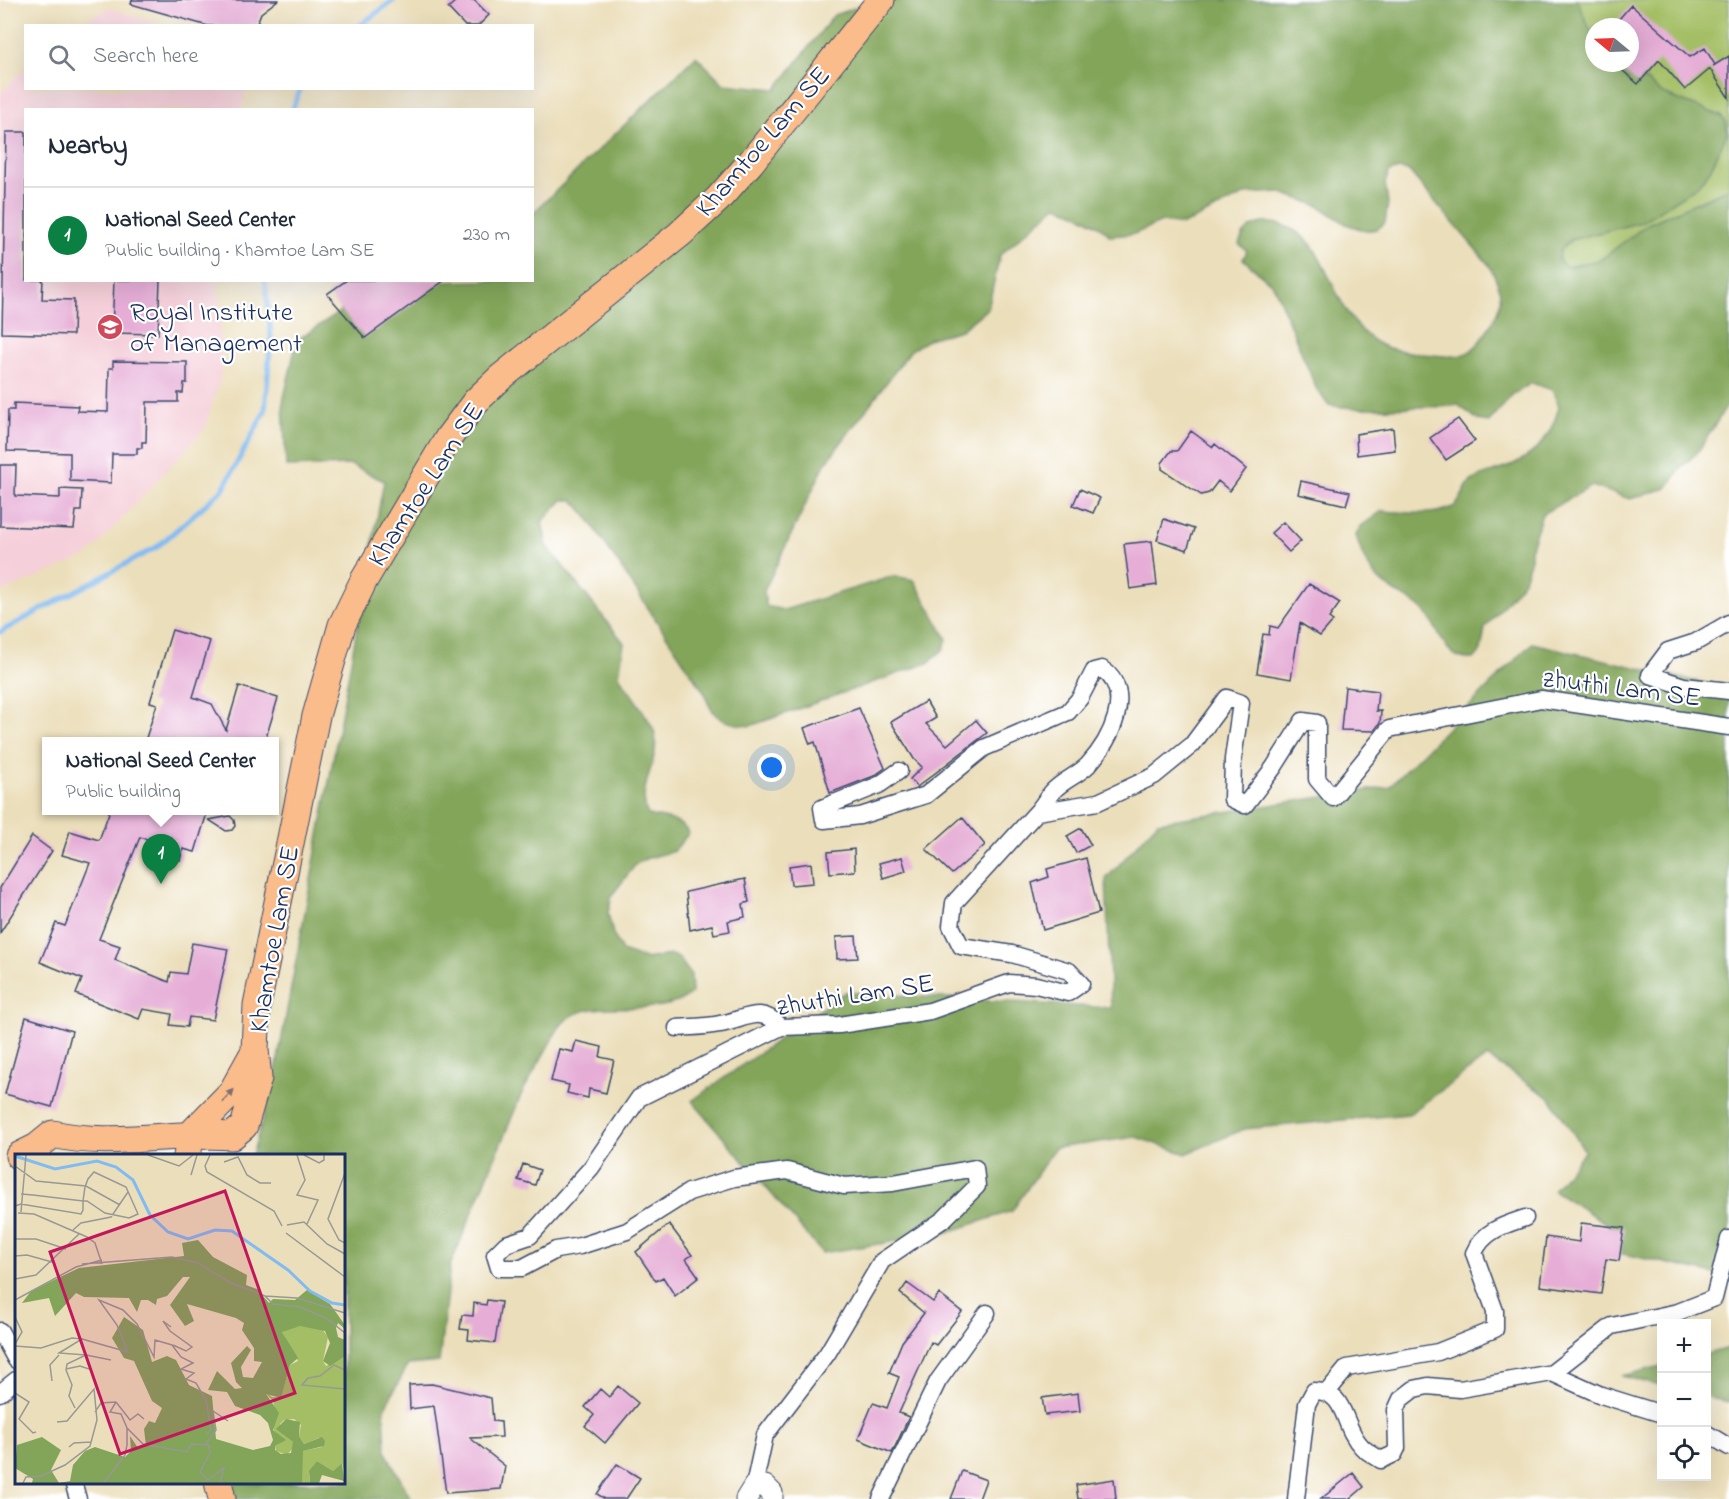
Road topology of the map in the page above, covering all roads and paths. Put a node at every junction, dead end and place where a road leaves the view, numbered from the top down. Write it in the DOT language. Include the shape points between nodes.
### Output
graph roads {
  1 [pos="881,0"];
  2 [pos="1729,623"];
  3 [pos="1729,691"];
  4 [pos="1729,727"];
  5 [pos="899,771"];
  6 [pos="1037,812"];
  7 [pos="781,1027"];
  8 [pos="677,1028"];
  9 [pos="255,1050"];
  10 [pos="101,1141"];
  11 [pos="189,1145"];
  12 [pos="230,1146"];
  13 [pos="23,1154"];
  14 [pos="133,1154"];
  15 [pos="15,1158"];
  16 [pos="0,1167"];
  17 [pos="1525,1218"];
  18 [pos="1729,1239"];
  19 [pos="987,1313"];
  20 [pos="0,1331"];
  21 [pos="15,1358"];
  22 [pos="1552,1373"];
  23 [pos="15,1381"];
  24 [pos="1328,1391"];
  25 [pos="0,1393"];
  26 [pos="1657,1412"];
  27 [pos="1711,1436"];
  28 [pos="1729,1447"];
  29 [pos="74,1484"];
  30 [pos="218,1484"];
  31 [pos="750,1492"];
  32 [pos="78,1499"];
  33 [pos="222,1499"];
  34 [pos="772,1499"];
  35 [pos="881,1499"];
  36 [pos="1296,1499"];
  1 -- 9 [label="main road, Khamtoe Lam SE" via="718,199 500,378 476,401 449,437 364,580 331,659 273,920 257,1005"];
  2 -- 3 [label="street" via="1696,642 1668,651 1650,675 1684,686"];
  4 -- 6 [label="street, zhuthi Lam SE" via="1541,699 1389,729 1333,798 1317,779 1317,723 1303,721 1245,805 1232,800 1241,703 1227,698 1192,745 1154,776 1098,802"];
  5 -- 6 [label="street" via="879,785 822,808 824,820 860,816 926,795 984,748 1068,712 1094,671 1102,669 1112,676 1119,690 1116,723 1088,765 1054,790"];
  6 -- 7 [label="street, zhuthi Lam SE" via="954,903 951,926 961,946 1012,954 1069,971 1081,984 1068,993 1009,983 930,1011 838,1025"];
  7 -- 8 [label="street" via="754,1013 721,1024"];
  7 -- 31 [label="street, zhuthi Lam SE" via="639,1098 591,1168 530,1236 506,1244 495,1255 499,1268 522,1268 556,1250 627,1231 689,1192 734,1178 787,1171 844,1186 893,1183 975,1168 977,1186 944,1219 882,1261 827,1354 765,1435"];
  11 -- 9 [label="main road, Khamtoe Lam SE, one-way" via="238,1085"];
  9 -- 12 [label="main road, Khamtoe Lam SE" via="258,1078 252,1102 244,1126"];
  10 -- 11 [label="main road"];
  10 -- 13 [label="main road" via="53,1134"];
  10 -- 14 [label="main road"];
  11 -- 12 [label="main road"];
  15 -- 16 [label="main road"];
  17 -- 24 [label="street" via="1479,1240 1474,1252 1495,1311 1496,1329 1438,1352 1347,1368"];
  18 -- 22 [label="street" via="1713,1298 1678,1312 1612,1326"];
  19 -- 35 [label="street" via="938,1381"];
  20 -- 21 [label="street"];
  22 -- 24 [label="street" via="1460,1389 1414,1389 1401,1398 1396,1410 1397,1448 1381,1460 1362,1448 1337,1398"];
  22 -- 26 [label="street" via="1601,1395"];
  23 -- 25 [label="street"];
  24 -- 36 [label="street" via="1314,1391 1307,1404"];
  27 -- 28 [label="street"];
  29 -- 32 [label="street"];
  30 -- 33 [label="main road"];
  31 -- 34 [label="street" via="765,1486"];
}
